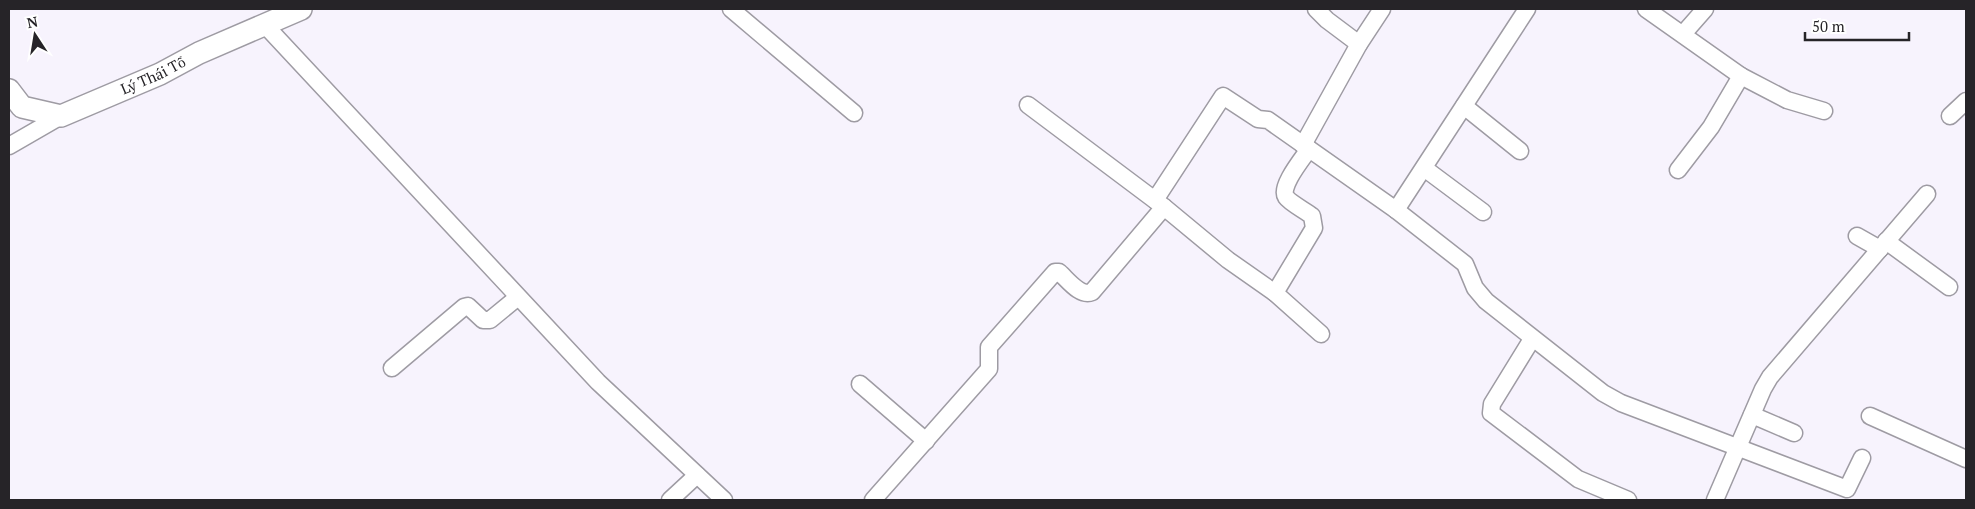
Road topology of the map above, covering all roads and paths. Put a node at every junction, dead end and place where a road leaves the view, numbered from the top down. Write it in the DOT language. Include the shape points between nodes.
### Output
graph roads {
  1 [pos="301,9"];
  2 [pos="731,9"];
  3 [pos="1316,9"];
  4 [pos="1382,9"];
  5 [pos="1527,9"];
  6 [pos="1646,9"];
  7 [pos="1705,9"];
  8 [pos="749,15"];
  9 [pos="264,24"];
  10 [pos="1683,34"];
  11 [pos="1360,44"];
  12 [pos="1742,76"];
  13 [pos="9,90"];
  14 [pos="1966,101"];
  15 [pos="1028,105"];
  16 [pos="1464,106"];
  17 [pos="1824,111"];
  18 [pos="854,113"];
  19 [pos="61,116"];
  20 [pos="1950,116"];
  21 [pos="9,146"];
  22 [pos="1306,147"];
  23 [pos="1520,152"];
  24 [pos="1424,168"];
  25 [pos="1678,170"];
  26 [pos="1927,194"];
  27 [pos="1160,203"];
  28 [pos="1396,210"];
  29 [pos="1482,212"];
  30 [pos="1857,236"];
  31 [pos="1883,245"];
  32 [pos="1949,287"];
  33 [pos="1275,293"];
  34 [pos="518,297"];
  35 [pos="1321,334"];
  36 [pos="1532,339"];
  37 [pos="392,368"];
  38 [pos="860,384"];
  39 [pos="1752,415"];
  40 [pos="1870,416"];
  41 [pos="1794,433"];
  42 [pos="926,441"];
  43 [pos="1739,448"];
  44 [pos="1862,458"];
  45 [pos="1966,459"];
  46 [pos="697,475"];
  47 [pos="670,500"];
  48 [pos="724,500"];
  49 [pos="873,500"];
  50 [pos="1628,500"];
  51 [pos="1715,500"];
  1 -- 9 [label="main road, Lý Thái Tổ"];
  2 -- 8 [label="street"];
  3 -- 11 [label="street"];
  4 -- 11 [label="street"];
  5 -- 16 [label="street"];
  6 -- 10 [label="street"];
  7 -- 10 [label="street"];
  8 -- 18 [label="street"];
  9 -- 19 [label="main road, Lý Thái Tổ" via="160,74"];
  9 -- 34 [label="street"];
  10 -- 12 [label="street"];
  11 -- 22 [label="street"];
  12 -- 17 [label="street" via="1787,100"];
  12 -- 25 [label="street" via="1711,127"];
  13 -- 19 [label="main road" via="22,107"];
  14 -- 20 [label="street"];
  15 -- 27 [label="street"];
  16 -- 23 [label="street"];
  16 -- 24 [label="street"];
  19 -- 21 [label="street"];
  22 -- 27 [label="street" via="1267,119 1258,119 1223,96"];
  22 -- 28 [label="street"];
  22 -- 33 [label="street" via="1286,183 1285,192 1286,198 1312,216 1314,228"];
  24 -- 28 [label="street"];
  24 -- 29 [label="street"];
  26 -- 31 [label="street"];
  27 -- 33 [label="street" via="1228,260"];
  27 -- 42 [label="street" via="1092,292 1082,293 1059,272 1054,272 989,347 989,369"];
  28 -- 36 [label="street" via="1465,264 1475,288 1486,301"];
  30 -- 31 [label="street"];
  31 -- 32 [label="street"];
  31 -- 39 [label="street" via="1770,377"];
  33 -- 35 [label="street"];
  34 -- 37 [label="street" via="490,320 483,320 468,306 464,307"];
  34 -- 46 [label="street" via="598,382"];
  36 -- 43 [label="street" via="1621,403"];
  36 -- 50 [label="street" via="1492,404 1491,413 1578,479"];
  38 -- 42 [label="street"];
  39 -- 41 [label="street"];
  39 -- 43 [label="street"];
  40 -- 45 [label="street"];
  42 -- 49 [label="street"];
  43 -- 44 [label="street" via="1847,489"];
  43 -- 51 [label="street"];
  46 -- 47 [label="street"];
  46 -- 48 [label="street"];
}
